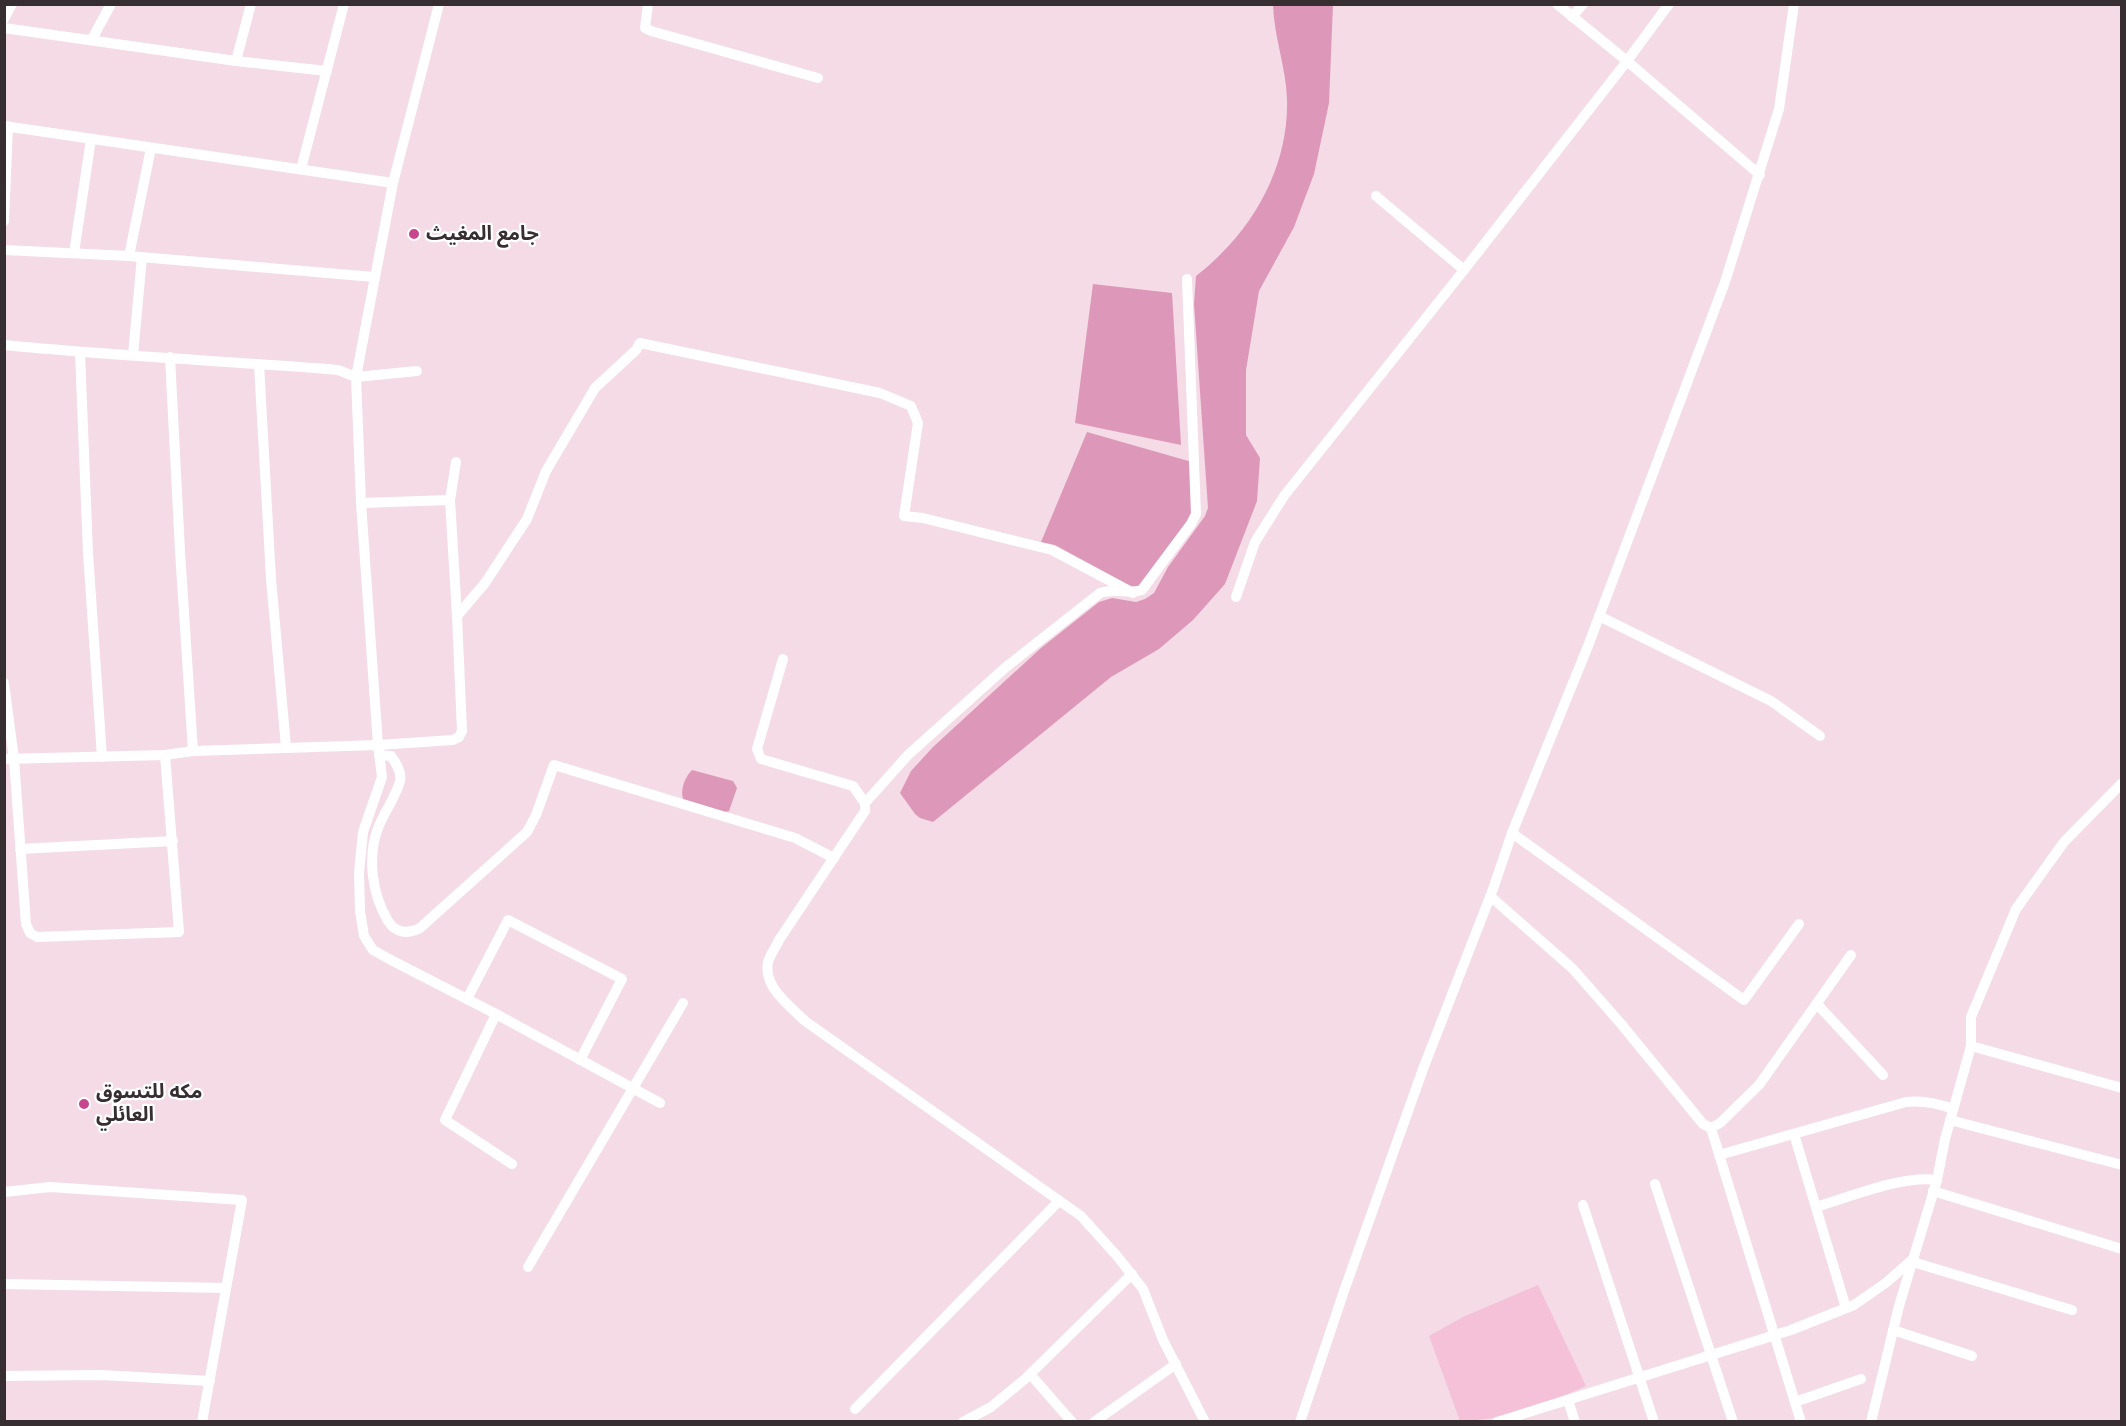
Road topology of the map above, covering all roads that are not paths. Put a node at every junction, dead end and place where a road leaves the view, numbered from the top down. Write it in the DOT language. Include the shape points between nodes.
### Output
graph roads {
  1 [pos="12,4"];
  2 [pos="111,4"];
  3 [pos="251,4"];
  4 [pos="344,4"];
  5 [pos="440,4"];
  6 [pos="648,4"];
  7 [pos="1557,4"];
  8 [pos="1583,4"];
  9 [pos="1669,4"];
  10 [pos="1794,4"];
  11 [pos="1572,17"];
  12 [pos="4,19"];
  13 [pos="4,28"];
  14 [pos="92,39"];
  15 [pos="236,61"];
  16 [pos="1627,61"];
  17 [pos="327,71"];
  18 [pos="818,78"];
  19 [pos="6,126"];
  20 [pos="91,139"];
  21 [pos="151,148"];
  22 [pos="301,169"];
  23 [pos="1760,175"];
  24 [pos="393,183"];
  25 [pos="1376,196"];
  26 [pos="5,204"];
  27 [pos="4,221"];
  28 [pos="4,250"];
  29 [pos="74,253"];
  30 [pos="129,256"];
  31 [pos="142,257"];
  32 [pos="1464,270"];
  33 [pos="374,277"];
  34 [pos="1187,279"];
  35 [pos="4,345"];
  36 [pos="80,353"];
  37 [pos="133,355"];
  38 [pos="170,357"];
  39 [pos="258,364"];
  40 [pos="417,370"];
  41 [pos="356,377"];
  42 [pos="456,462"];
  43 [pos="450,500"];
  44 [pos="361,503"];
  45 [pos="1133,593"];
  46 [pos="1236,597"];
  47 [pos="458,616"];
  48 [pos="1599,616"];
  49 [pos="783,659"];
  50 [pos="4,683"];
  51 [pos="1820,736"];
  52 [pos="286,747"];
  53 [pos="378,750"];
  54 [pos="193,751"];
  55 [pos="165,755"];
  56 [pos="102,757"];
  57 [pos="9,759"];
  58 [pos="2121,783"];
  59 [pos="865,803"];
  60 [pos="1512,833"];
  61 [pos="173,841"];
  62 [pos="20,849"];
  63 [pos="834,858"];
  64 [pos="1491,896"];
  65 [pos="1799,924"];
  66 [pos="1851,955"];
  67 [pos="467,999"];
  68 [pos="683,1003"];
  69 [pos="1817,1004"];
  70 [pos="496,1014"];
  71 [pos="1971,1046"];
  72 [pos="580,1060"];
  73 [pos="1883,1075"];
  74 [pos="2121,1088"];
  75 [pos="633,1089"];
  76 [pos="660,1103"];
  77 [pos="1952,1114"];
  78 [pos="1711,1128"];
  79 [pos="1794,1134"];
  80 [pos="1719,1155"];
  81 [pos="512,1164"];
  82 [pos="2121,1165"];
  83 [pos="1655,1184"];
  84 [pos="1935,1186"];
  85 [pos="4,1191"];
  86 [pos="1059,1201"];
  87 [pos="1583,1205"];
  88 [pos="1816,1207"];
  89 [pos="2121,1249"];
  90 [pos="1914,1260"];
  91 [pos="528,1267"];
  92 [pos="1132,1274"];
  93 [pos="4,1284"];
  94 [pos="226,1288"];
  95 [pos="1846,1308"];
  96 [pos="2072,1310"];
  97 [pos="1893,1330"];
  98 [pos="1774,1336"];
  99 [pos="1711,1356"];
  100 [pos="1972,1356"];
  101 [pos="1176,1364"];
  102 [pos="1030,1374"];
  103 [pos="4,1376"];
  104 [pos="1640,1378"];
  105 [pos="1861,1379"];
  106 [pos="210,1381"];
  107 [pos="1568,1400"];
  108 [pos="1795,1402"];
  109 [pos="855,1409"];
  110 [pos="1498,1421"];
  111 [pos="202,1422"];
  112 [pos="963,1422"];
  113 [pos="1072,1422"];
  114 [pos="1094,1422"];
  115 [pos="1205,1422"];
  116 [pos="1300,1422"];
  117 [pos="1575,1422"];
  118 [pos="1654,1422"];
  119 [pos="1732,1422"];
  120 [pos="1801,1422"];
  121 [pos="1871,1422"];
  1 -- 12 [label="street"];
  2 -- 14 [label="street"];
  3 -- 15 [label="street"];
  4 -- 17 [label="street"];
  5 -- 24 [label="street"];
  6 -- 18 [label="street" via="645,28 651,31"];
  7 -- 11 [label="street"];
  8 -- 11 [label="street"];
  9 -- 16 [label="street"];
  10 -- 23 [label="street" via="1779,109"];
  11 -- 16 [label="street"];
  13 -- 14 [label="street"];
  14 -- 15 [label="street"];
  15 -- 17 [label="street"];
  16 -- 23 [label="street"];
  16 -- 32 [label="street"];
  17 -- 22 [label="street"];
  19 -- 20 [label="street"];
  19 -- 26 [label="street"];
  20 -- 21 [label="street"];
  20 -- 29 [label="street"];
  21 -- 22 [label="street"];
  21 -- 30 [label="street"];
  22 -- 24 [label="street"];
  23 -- 48 [label="street" via="1725,282"];
  24 -- 33 [label="street"];
  25 -- 32 [label="street"];
  26 -- 27 [label="street"];
  28 -- 29 [label="street"];
  29 -- 30 [label="street"];
  30 -- 31 [label="street"];
  31 -- 33 [label="street"];
  31 -- 37 [label="street"];
  32 -- 46 [label="street" via="1284,495 1255,542"];
  33 -- 41 [label="street"];
  34 -- 45 [label="street" via="1196,514 1142,590"];
  35 -- 36 [label="street"];
  36 -- 37 [label="street"];
  36 -- 56 [label="street"];
  37 -- 38 [label="street"];
  38 -- 39 [label="street"];
  38 -- 54 [label="street"];
  39 -- 41 [label="street" via="338,370"];
  39 -- 52 [label="street"];
  40 -- 41 [label="street"];
  41 -- 44 [label="street"];
  42 -- 43 [label="street"];
  43 -- 44 [label="street"];
  43 -- 47 [label="street"];
  44 -- 53 [label="street"];
  45 -- 47 [label="street" via="1052,550 904,516 918,423 911,406 880,393 640,343 595,388 546,471 527,519"];
  45 -- 59 [label="street" via="1100,593 1006,667 908,755"];
  47 -- 53 [label="street" via="462,731 459,737"];
  48 -- 51 [label="street" via="1771,701"];
  48 -- 60 [label="street"];
  49 -- 59 [label="street" via="758,749 761,759 853,786"];
  50 -- 57 [label="street"];
  52 -- 53 [label="street"];
  52 -- 54 [label="street"];
  53 -- 63 [label="street" via="391,756 401,780 378,828 373,847 373,882 381,909 400,932 420,928 527,832 554,765 795,838"];
  53 -- 67 [label="street" via="382,777 363,832 359,873 364,936 373,950"];
  54 -- 55 [label="street"];
  55 -- 56 [label="street"];
  55 -- 61 [label="street"];
  56 -- 57 [label="street"];
  57 -- 62 [label="street"];
  58 -- 71 [label="street" via="2064,842 2016,909 1971,1017"];
  59 -- 63 [label="street" via="865,811"];
  60 -- 64 [label="street"];
  60 -- 65 [label="street" via="1744,1000"];
  61 -- 62 [label="street"];
  61 -- 62 [label="street" via="180,929 177,933 38,938 26,924"];
  63 -- 86 [label="street" via="768,961 776,992 805,1020"];
  64 -- 78 [label="street" via="1573,969 1703,1124"];
  64 -- 116 [label="street" via="1423,1069"];
  66 -- 69 [label="street"];
  67 -- 70 [label="street"];
  67 -- 72 [label="street" via="508,920 621,979"];
  68 -- 75 [label="street"];
  69 -- 73 [label="street"];
  69 -- 78 [label="street" via="1759,1085"];
  70 -- 72 [label="street"];
  70 -- 81 [label="street" via="445,1120"];
  71 -- 74 [label="street"];
  71 -- 77 [label="street"];
  72 -- 75 [label="street"];
  75 -- 76 [label="street"];
  75 -- 91 [label="street"];
  77 -- 79 [label="street" via="1937,1103 1906,1102"];
  77 -- 82 [label="street"];
  77 -- 84 [label="street"];
  78 -- 80 [label="street"];
  79 -- 80 [label="street"];
  79 -- 88 [label="street"];
  80 -- 98 [label="street"];
  83 -- 99 [label="street"];
  84 -- 88 [label="street" via="1925,1179 1905,1181"];
  84 -- 89 [label="street"];
  84 -- 90 [label="street"];
  85 -- 94 [label="street" via="50,1187 242,1200"];
  86 -- 92 [label="street" via="1081,1216"];
  86 -- 109 [label="street"];
  87 -- 104 [label="street"];
  88 -- 95 [label="street"];
  90 -- 95 [label="street"];
  90 -- 96 [label="street"];
  90 -- 97 [label="street"];
  92 -- 101 [label="street" via="1143,1289"];
  92 -- 102 [label="street"];
  93 -- 94 [label="street"];
  94 -- 106 [label="street"];
  95 -- 98 [label="street"];
  97 -- 100 [label="street"];
  97 -- 121 [label="street"];
  98 -- 99 [label="street"];
  98 -- 108 [label="street"];
  99 -- 104 [label="street"];
  99 -- 119 [label="street"];
  101 -- 114 [label="street"];
  101 -- 115 [label="street"];
  102 -- 112 [label="street" via="991,1407"];
  102 -- 113 [label="street"];
  103 -- 106 [label="street" via="101,1375"];
  104 -- 107 [label="street"];
  104 -- 118 [label="street"];
  105 -- 108 [label="street"];
  106 -- 111 [label="street"];
  107 -- 110 [label="street"];
  107 -- 117 [label="street"];
  108 -- 120 [label="street"];
}
